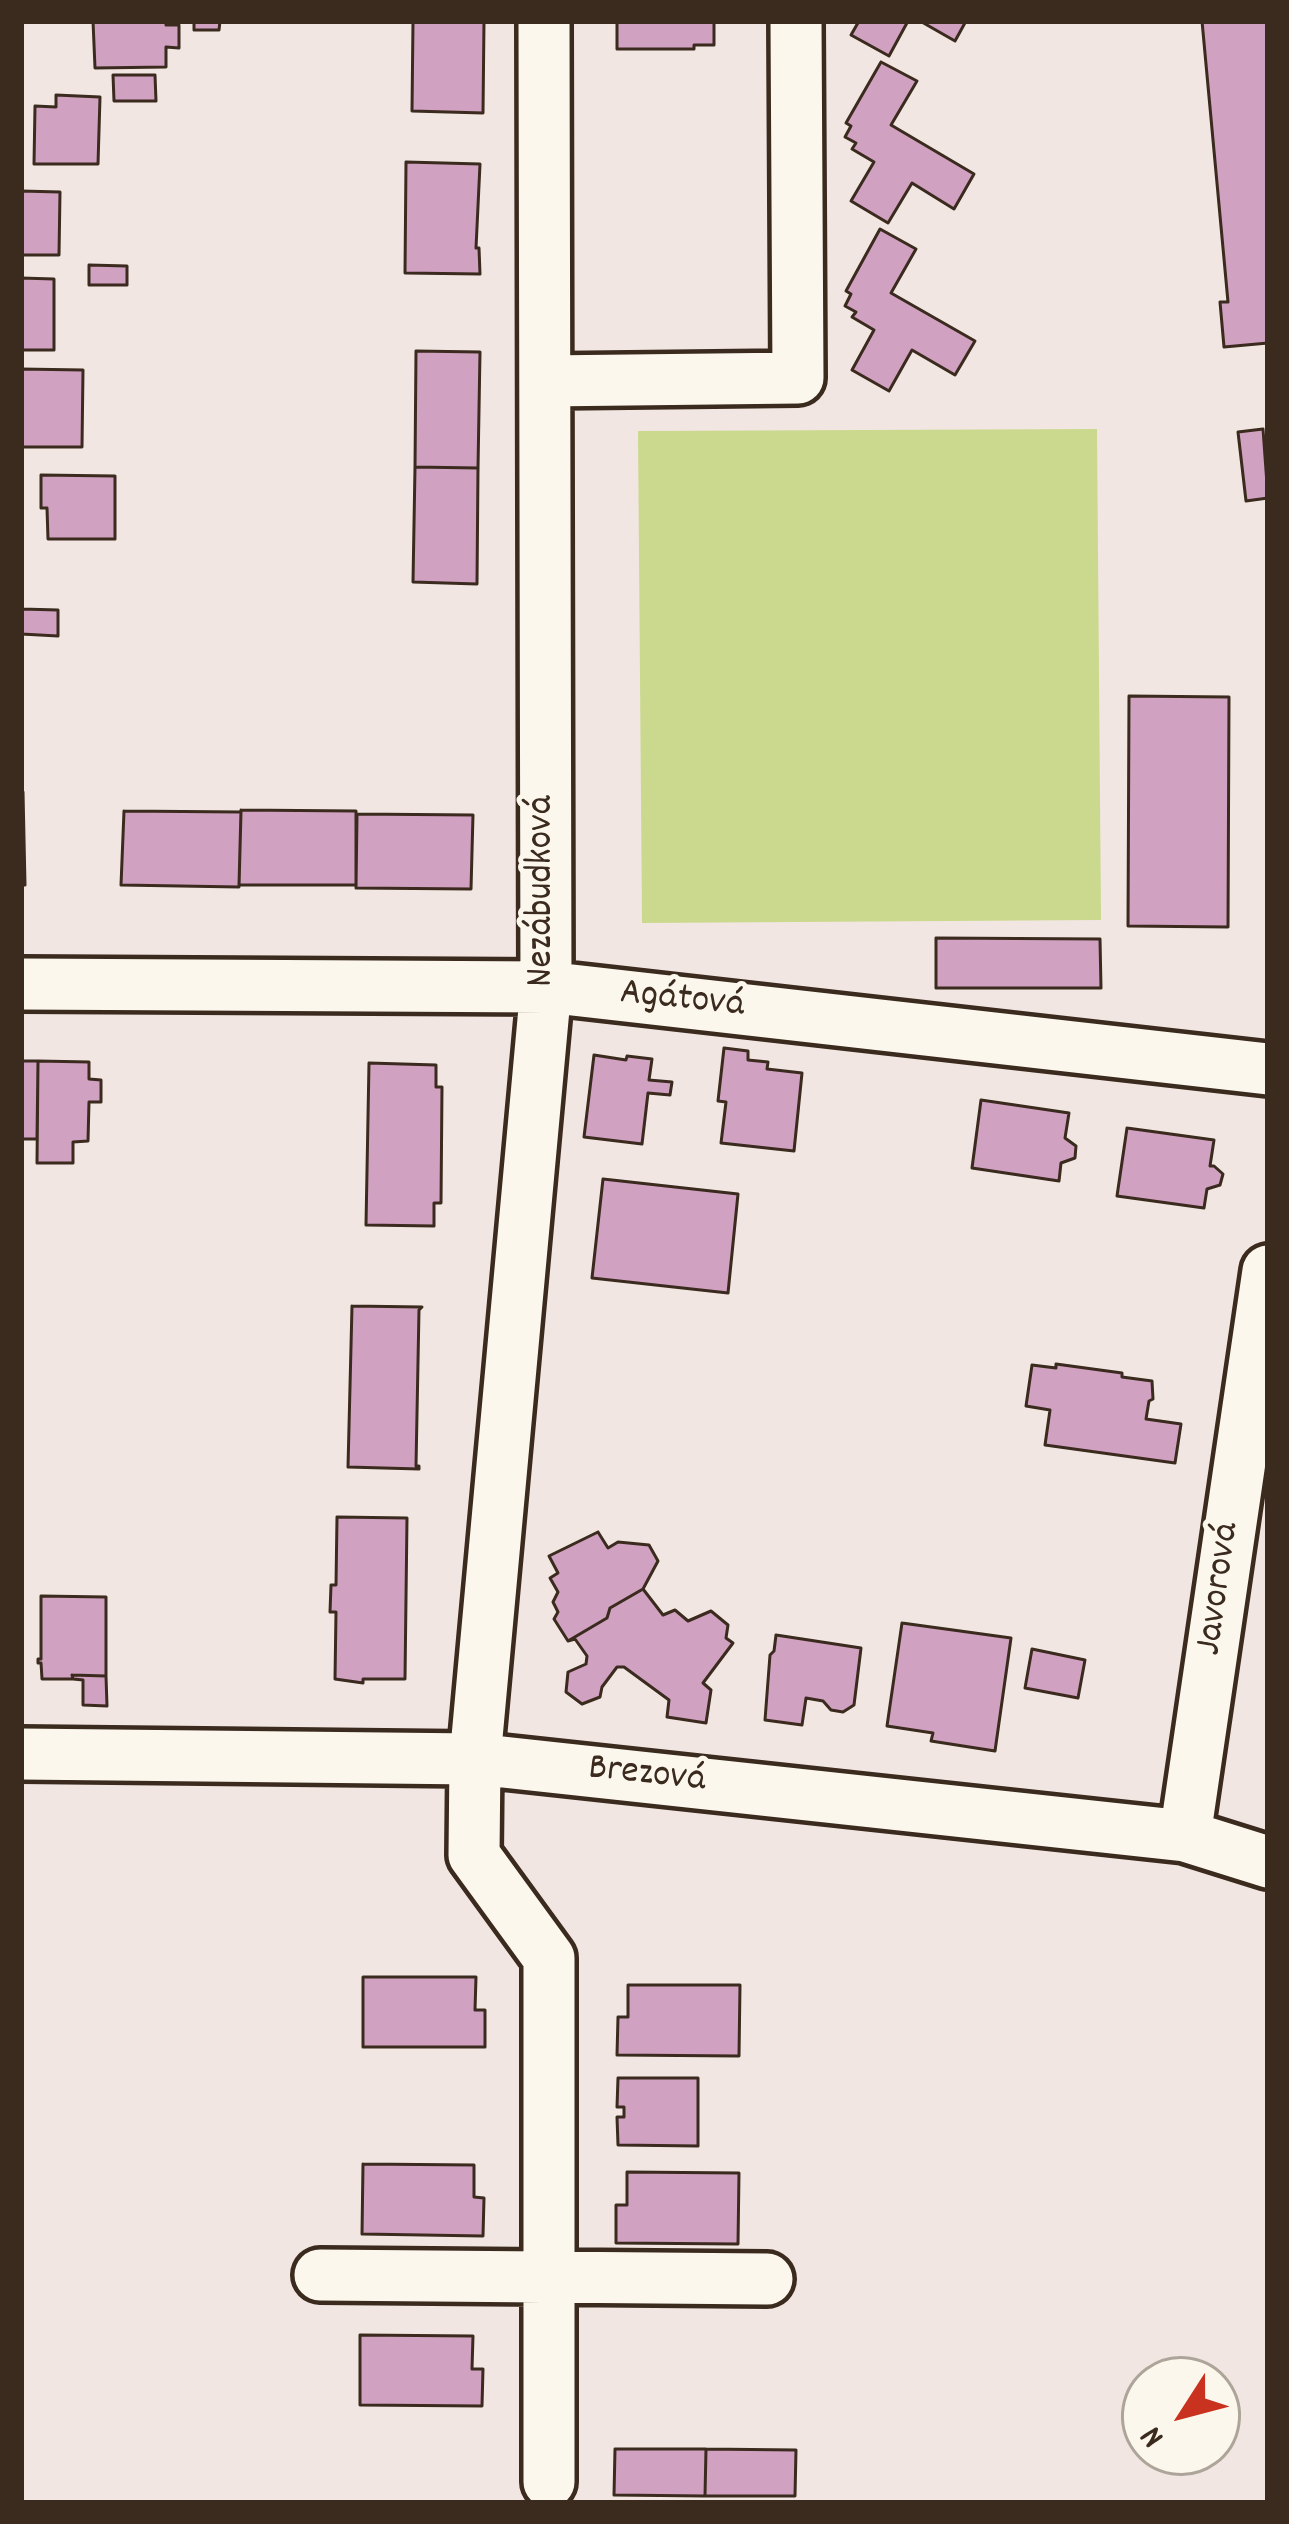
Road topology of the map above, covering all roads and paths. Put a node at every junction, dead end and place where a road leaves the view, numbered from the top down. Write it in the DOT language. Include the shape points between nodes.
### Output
graph roads {
  1 [pos="544,21"];
  2 [pos="796,21"];
  3 [pos="544,381"];
  4 [pos="21,984"];
  5 [pos="546,987"];
  6 [pos="1268,1069"];
  7 [pos="1268,1271"];
  8 [pos="21,1754"];
  9 [pos="475,1759"];
  10 [pos="1185,1836"];
  11 [pos="1268,1862"];
  12 [pos="320,2276"];
  13 [pos="549,2277"];
  14 [pos="766,2279"];
  15 [pos="549,2482"];
  1 -- 3 [label="street, Nezábudková"];
  2 -- 3 [label="street" via="798,378"];
  3 -- 5 [label="street, Nezábudková"];
  4 -- 5 [label="street, Agátová"];
  5 -- 6 [label="street, Agátová"];
  5 -- 9 [label="street, Nezábudková"];
  7 -- 10 [label="street, Javorová"];
  8 -- 9 [label="street, Brezová"];
  9 -- 10 [label="street, Brezová"];
  9 -- 13 [label="street, Nezábudková" via="474,1855 549,1958"];
  10 -- 11 [label="street, Brezová"];
  12 -- 13 [label="street"];
  13 -- 14 [label="street"];
  13 -- 15 [label="street, Nezábudková"];
}
